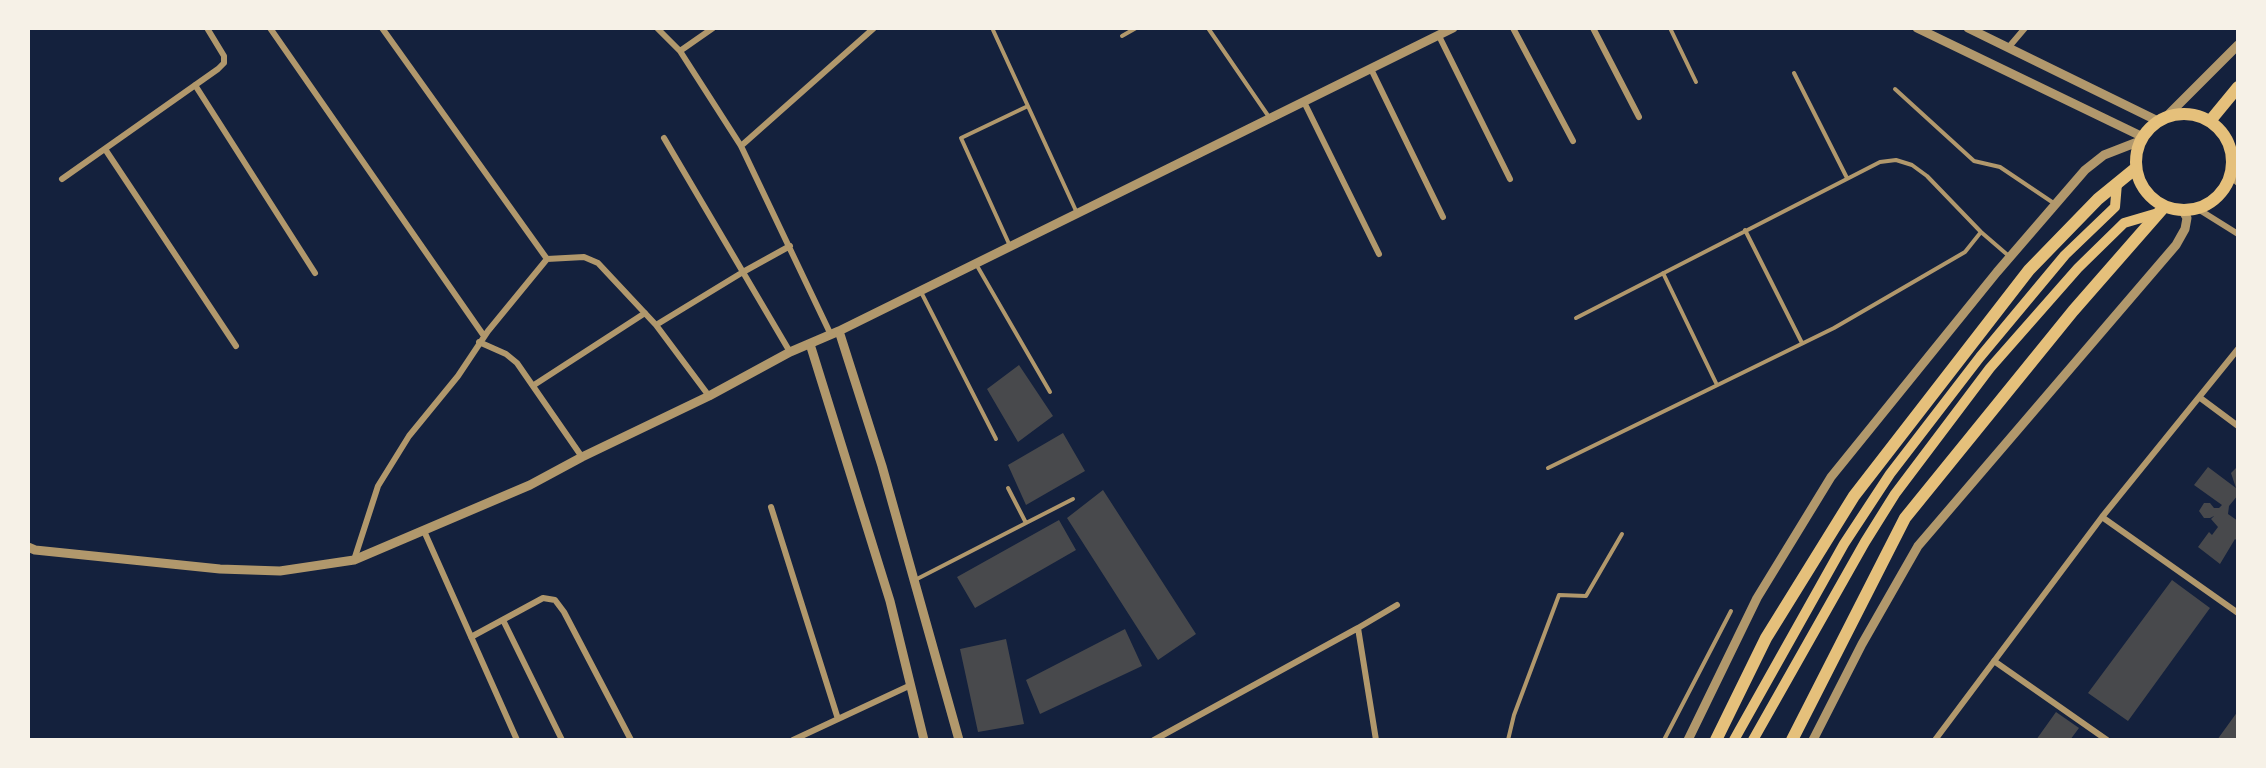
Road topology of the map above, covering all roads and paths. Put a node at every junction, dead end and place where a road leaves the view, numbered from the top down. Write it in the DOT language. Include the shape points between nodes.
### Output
graph roads {
  1 [pos="207,28"];
  2 [pos="270,28"];
  3 [pos="382,28"];
  4 [pos="657,28"];
  5 [pos="713,28"];
  6 [pos="874,28"];
  7 [pos="1136,28"];
  8 [pos="1208,28"];
  9 [pos="1453,28"];
  10 [pos="1513,28"];
  11 [pos="1593,28"];
  12 [pos="1670,28"];
  13 [pos="1917,28"];
  14 [pos="1968,28"];
  15 [pos="2025,28"];
  16 [pos="993,30"];
  17 [pos="1122,36"];
  18 [pos="1439,36"];
  19 [pos="2238,45"];
  20 [pos="2008,48"];
  21 [pos="680,51"];
  22 [pos="1371,69"];
  23 [pos="1794,74"];
  24 [pos="1696,82"];
  25 [pos="195,85"];
  26 [pos="2238,87"];
  27 [pos="1895,89"];
  28 [pos="1304,102"];
  29 [pos="1028,106"];
  30 [pos="1639,117"];
  31 [pos="1270,119"];
  32 [pos="2162,119"];
  33 [pos="2210,121"];
  34 [pos="2238,133"];
  35 [pos="664,138"];
  36 [pos="2142,139"];
  37 [pos="1573,141"];
  38 [pos="2229,143"];
  39 [pos="741,146"];
  40 [pos="105,149"];
  41 [pos="2136,168"];
  42 [pos="2235,172"];
  43 [pos="1847,178"];
  44 [pos="62,179"];
  45 [pos="1510,179"];
  46 [pos="2117,183"];
  47 [pos="2056,204"];
  48 [pos="2198,209"];
  49 [pos="2161,210"];
  50 [pos="2184,211"];
  51 [pos="1077,214"];
  52 [pos="1443,217"];
  53 [pos="1745,230"];
  54 [pos="1981,232"];
  55 [pos="2238,234"];
  56 [pos="790,246"];
  57 [pos="1011,246"];
  58 [pos="1379,254"];
  59 [pos="2010,257"];
  60 [pos="547,259"];
  61 [pos="976,264"];
  62 [pos="743,272"];
  63 [pos="315,273"];
  64 [pos="1663,273"];
  65 [pos="921,291"];
  66 [pos="645,313"];
  67 [pos="1576,318"];
  68 [pos="656,325"];
  69 [pos="835,333"];
  70 [pos="484,336"];
  71 [pos="479,342"];
  72 [pos="1802,343"];
  73 [pos="810,344"];
  74 [pos="236,346"];
  75 [pos="2238,350"];
  76 [pos="790,352"];
  77 [pos="534,385"];
  78 [pos="1717,385"];
  79 [pos="1050,392"];
  80 [pos="709,396"];
  81 [pos="2199,397"];
  82 [pos="2238,426"];
  83 [pos="996,439"];
  84 [pos="582,457"];
  85 [pos="1548,468"];
  86 [pos="1008,488"];
  87 [pos="1073,499"];
  88 [pos="771,507"];
  89 [pos="2102,517"];
  90 [pos="1026,523"];
  91 [pos="424,531"];
  92 [pos="1622,534"];
  93 [pos="28,548"];
  94 [pos="354,560"];
  95 [pos="914,581"];
  96 [pos="1397,605"];
  97 [pos="1731,611"];
  98 [pos="2238,613"];
  99 [pos="503,620"];
  100 [pos="1358,628"];
  101 [pos="471,637"];
  102 [pos="1994,661"];
  103 [pos="911,685"];
  104 [pos="837,719"];
  105 [pos="517,740"];
  106 [pos="562,740"];
  107 [pos="631,740"];
  108 [pos="794,740"];
  109 [pos="924,740"];
  110 [pos="959,740"];
  111 [pos="1154,740"];
  112 [pos="1376,740"];
  113 [pos="1508,740"];
  114 [pos="1664,740"];
  115 [pos="1688,740"];
  116 [pos="1716,740"];
  117 [pos="1734,740"];
  118 [pos="1753,740"];
  119 [pos="1792,740"];
  120 [pos="1813,740"];
  121 [pos="1935,740"];
  122 [pos="2107,740"];
  1 -- 25 [label="street" via="224,56 224,63"];
  2 -- 70 [label="street"];
  3 -- 60 [label="street"];
  4 -- 21 [label="street"];
  5 -- 21 [label="street"];
  6 -- 39 [label="street"];
  7 -- 17 [label="lane"];
  8 -- 31 [label="lane"];
  9 -- 18 [label="street"];
  10 -- 37 [label="street"];
  11 -- 30 [label="street"];
  12 -- 24 [label="lane"];
  13 -- 36 [label="street"];
  14 -- 20 [label="street"];
  15 -- 20 [label="street"];
  16 -- 29 [label="lane"];
  18 -- 22 [label="street"];
  18 -- 45 [label="street"];
  19 -- 32 [label="street"];
  20 -- 32 [label="street"];
  21 -- 39 [label="street"];
  22 -- 28 [label="street"];
  22 -- 52 [label="street"];
  23 -- 43 [label="lane"];
  25 -- 40 [label="street"];
  25 -- 63 [label="street"];
  26 -- 33 [label="main road"];
  27 -- 47 [label="lane" via="1974,161 2000,167"];
  28 -- 31 [label="street"];
  28 -- 58 [label="street"];
  29 -- 51 [label="lane"];
  29 -- 57 [label="lane" via="961,138"];
  31 -- 51 [label="street"];
  32 -- 33 [label="main road" via="2188,114"];
  32 -- 36 [label="main road"];
  33 -- 38 [label="main road"];
  34 -- 38 [label="main road"];
  35 -- 62 [label="street"];
  36 -- 41 [label="main road"];
  36 -- 47 [label="street" via="2104,155"];
  38 -- 42 [label="main road"];
  39 -- 56 [label="street"];
  40 -- 44 [label="street"];
  40 -- 74 [label="street"];
  41 -- 46 [label="main road"];
  41 -- 49 [label="main road" via="2140,184"];
  42 -- 48 [label="main road" via="2223,191"];
  43 -- 53 [label="lane"];
  43 -- 54 [label="lane" via="1881,162 1896,160 1912,165"];
  46 -- 116 [label="main road" via="2029,270 1854,496 1766,638"];
  46 -- 117 [label="main road" via="2115,207 2058,264 1890,474 1844,544"];
  47 -- 59 [label="street"];
  48 -- 50 [label="main road"];
  48 -- 55 [label="street"];
  49 -- 50 [label="main road"];
  49 -- 118 [label="main road" via="2124,223 2078,268 1990,368 1895,494"];
  49 -- 119 [label="main road" via="2073,311 1905,518"];
  50 -- 120 [label="street" via="2187,218 2176,245 1918,546"];
  51 -- 57 [label="street"];
  53 -- 64 [label="lane"];
  53 -- 72 [label="lane"];
  54 -- 59 [label="lane"];
  54 -- 72 [label="lane" via="1965,252"];
  56 -- 62 [label="street"];
  56 -- 69 [label="street"];
  57 -- 61 [label="street"];
  59 -- 115 [label="street" via="1831,477 1757,598"];
  60 -- 66 [label="street" via="584,257 598,263"];
  60 -- 70 [label="street"];
  61 -- 65 [label="street"];
  61 -- 79 [label="lane"];
  62 -- 68 [label="street"];
  62 -- 76 [label="street"];
  64 -- 67 [label="lane"];
  64 -- 78 [label="lane"];
  65 -- 69 [label="street"];
  65 -- 83 [label="lane"];
  66 -- 68 [label="street"];
  66 -- 77 [label="street"];
  68 -- 80 [label="street"];
  69 -- 73 [label="street"];
  69 -- 95 [label="street" via="882,466"];
  70 -- 71 [label="street"];
  71 -- 77 [label="street" via="512,359"];
  71 -- 94 [label="street" via="458,376 409,436 378,486"];
  72 -- 78 [label="lane"];
  73 -- 76 [label="street"];
  73 -- 103 [label="street" via="890,601"];
  75 -- 81 [label="street"];
  76 -- 80 [label="street"];
  77 -- 84 [label="street"];
  78 -- 85 [label="lane"];
  80 -- 84 [label="street"];
  81 -- 82 [label="street"];
  81 -- 89 [label="street"];
  84 -- 91 [label="street" via="530,485"];
  86 -- 90 [label="lane"];
  87 -- 90 [label="lane"];
  88 -- 104 [label="street"];
  89 -- 98 [label="street"];
  89 -- 102 [label="street"];
  90 -- 95 [label="lane"];
  91 -- 94 [label="street"];
  91 -- 101 [label="street"];
  92 -- 113 [label="lane" via="1586,596 1558,595"];
  93 -- 94 [label="street" via="220,569 280,571"];
  95 -- 110 [label="street"];
  96 -- 100 [label="street"];
  97 -- 114 [label="lane"];
  99 -- 101 [label="street"];
  99 -- 106 [label="street"];
  99 -- 107 [label="street" via="543,598 555,600"];
  100 -- 111 [label="street"];
  100 -- 112 [label="street"];
  101 -- 105 [label="street"];
  102 -- 121 [label="street"];
  102 -- 122 [label="street"];
  103 -- 104 [label="street"];
  103 -- 109 [label="street"];
  104 -- 108 [label="street"];
}
